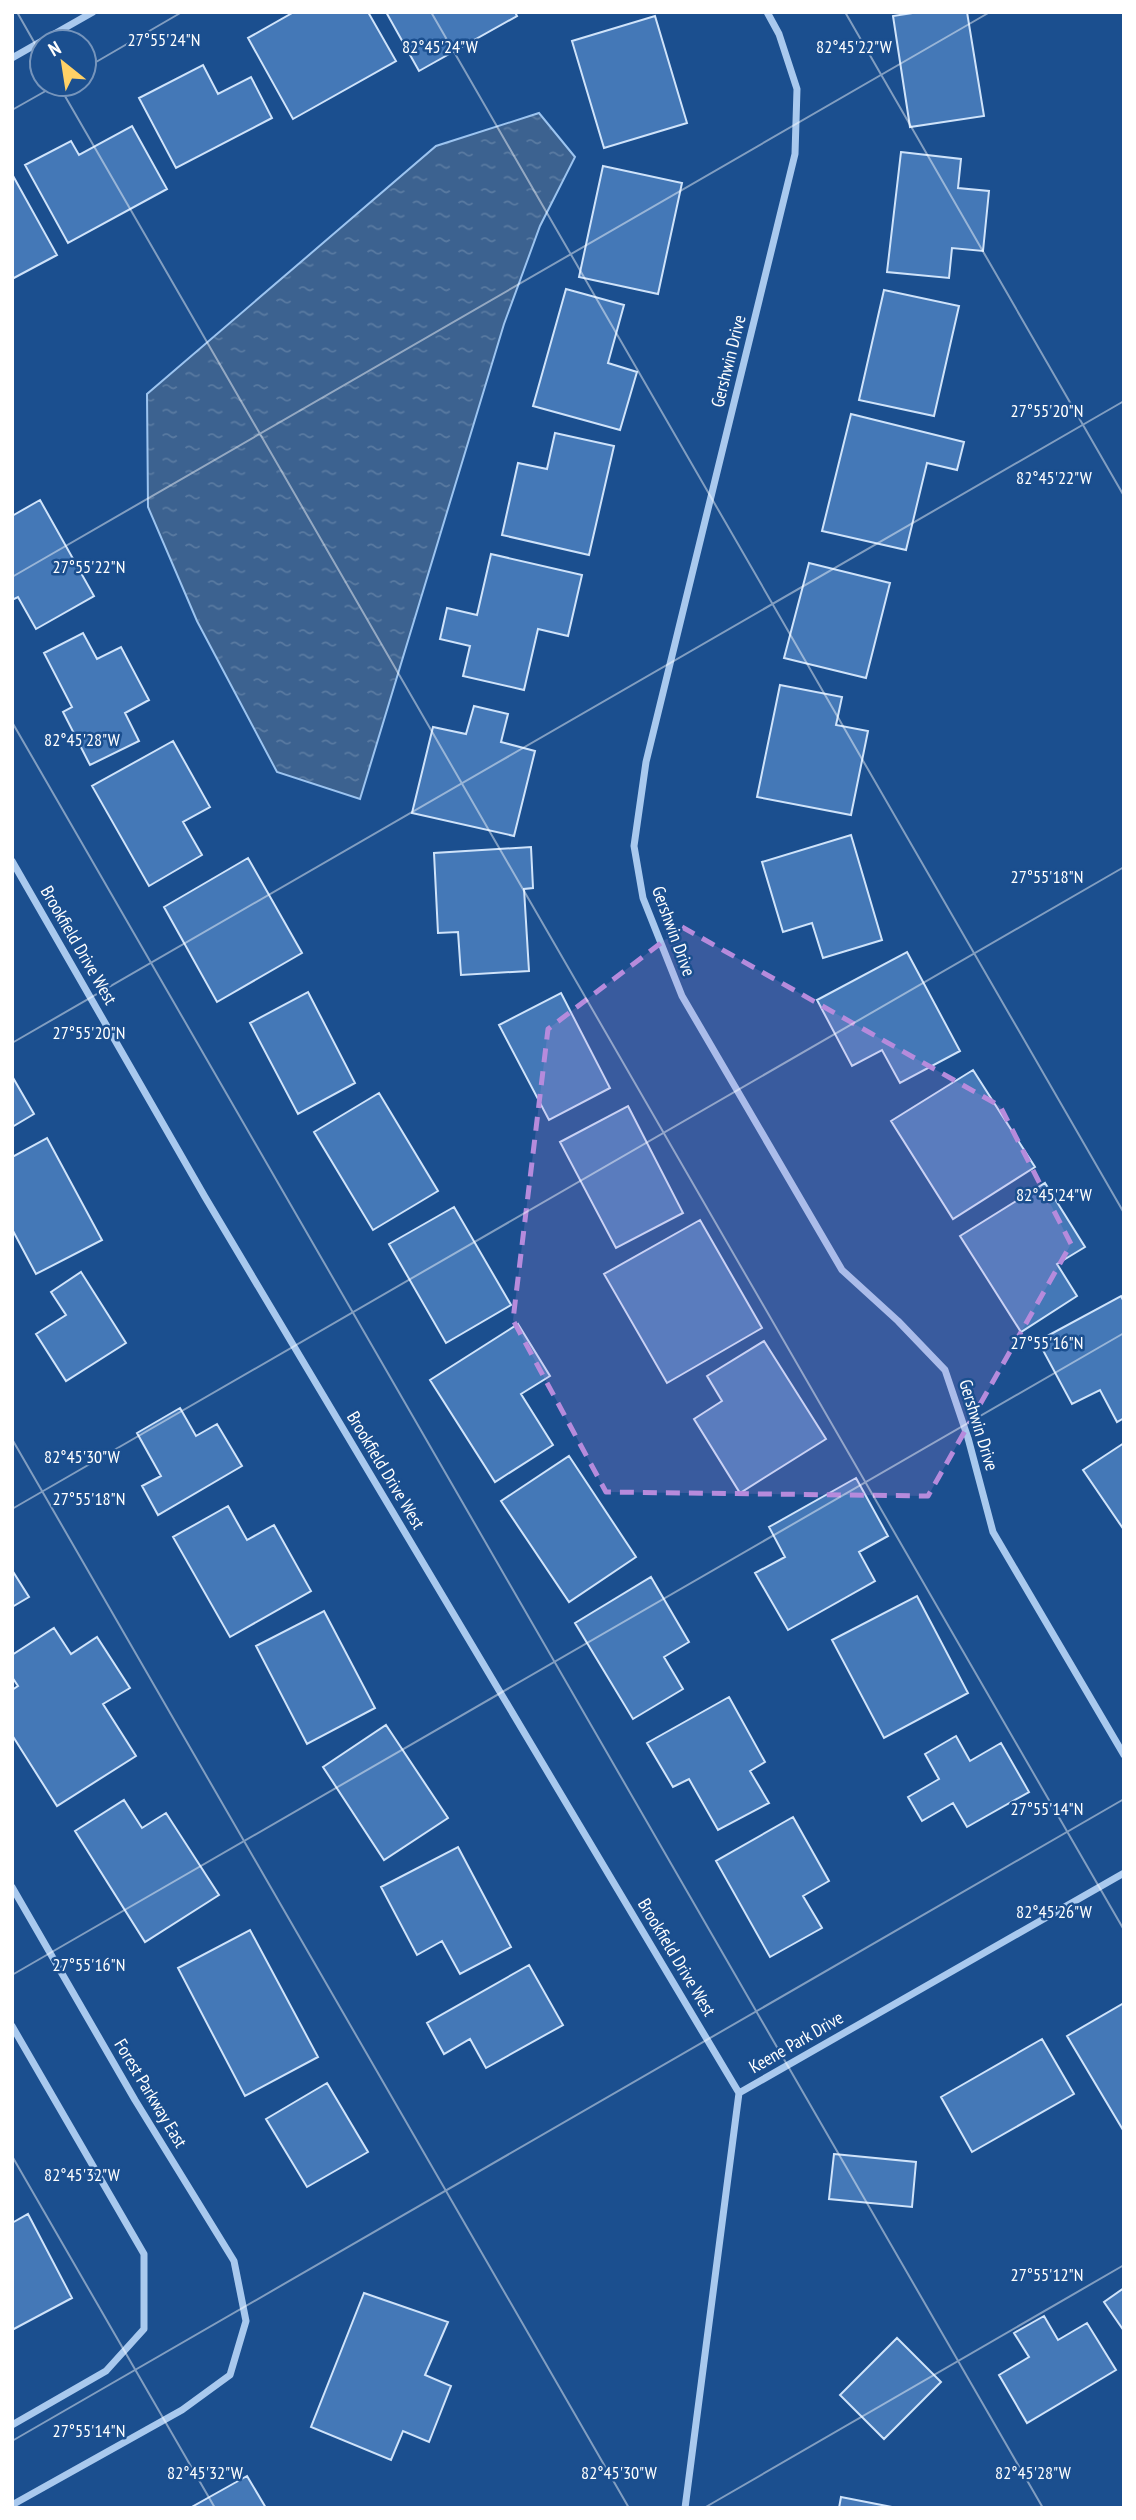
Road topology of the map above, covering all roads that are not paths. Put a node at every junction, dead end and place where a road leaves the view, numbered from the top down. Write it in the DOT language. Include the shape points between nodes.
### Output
graph roads {
  1 [pos="93,12"];
  2 [pos="767,12"];
  3 [pos="12,58"];
  4 [pos="12,861"];
  5 [pos="1124,1755"];
  6 [pos="1124,1873"];
  7 [pos="12,1887"];
  8 [pos="12,2026"];
  9 [pos="739,2093"];
  10 [pos="12,2425"];
  11 [pos="12,2505"];
  12 [pos="685,2508"];
  1 -- 3 [label="street"];
  2 -- 5 [label="street, Gershwin Drive" via="797,89 795,154 646,762 634,846 643,898 682,996 842,1270 945,1370 993,1532"];
  4 -- 9 [label="street, Brookfield Drive West" via="205,1197"];
  6 -- 9 [label="street, Keene Park Drive"];
  7 -- 11 [label="street, Forest Parkway East" via="234,2261 246,2321 230,2375 182,2410"];
  8 -- 10 [label="street" via="144,2254 144,2329 106,2371"];
  9 -- 12 [label="street, Keene Park Drive"];
}
